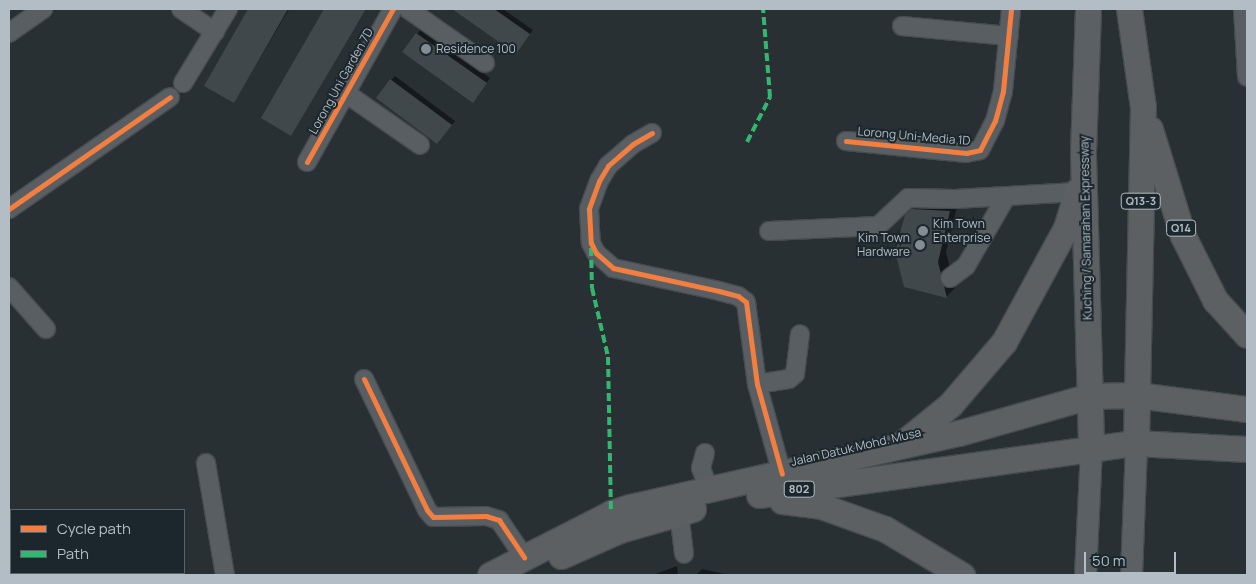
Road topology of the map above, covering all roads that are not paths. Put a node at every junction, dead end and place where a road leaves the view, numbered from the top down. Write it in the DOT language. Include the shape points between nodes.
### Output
graph roads {
  1 [pos="43,9"];
  2 [pos="181,9"];
  3 [pos="228,9"];
  4 [pos="393,9"];
  5 [pos="408,9"];
  6 [pos="1011,9"];
  7 [pos="1088,9"];
  8 [pos="1129,9"];
  9 [pos="1243,9"];
  10 [pos="902,26"];
  11 [pos="215,32"];
  12 [pos="9,33"];
  13 [pos="1009,36"];
  14 [pos="1246,55"];
  15 [pos="485,62"];
  16 [pos="1247,77"];
  17 [pos="183,83"];
  18 [pos="347,94"];
  19 [pos="170,97"];
  20 [pos="1143,107"];
  21 [pos="652,133"];
  22 [pos="846,141"];
  23 [pos="420,145"];
  24 [pos="1083,155"];
  25 [pos="307,162"];
  26 [pos="1077,192"];
  27 [pos="1006,197"];
  28 [pos="9,209"];
  29 [pos="769,231"];
  30 [pos="950,278"];
  31 [pos="9,287"];
  32 [pos="46,329"];
  33 [pos="800,334"];
  34 [pos="1247,335"];
  35 [pos="364,379"];
  36 [pos="757,384"];
  37 [pos="1138,395"];
  38 [pos="1090,396"];
  39 [pos="1247,409"];
  40 [pos="1136,443"];
  41 [pos="901,445"];
  42 [pos="1091,448"];
  43 [pos="1247,449"];
  44 [pos="705,453"];
  45 [pos="206,463"];
  46 [pos="782,474"];
  47 [pos="709,490"];
  48 [pos="749,496"];
  49 [pos="679,512"];
  50 [pos="684,554"];
  51 [pos="521,566"];
  52 [pos="225,575"];
  53 [pos="490,575"];
  54 [pos="962,575"];
  55 [pos="1085,575"];
  56 [pos="1131,575"];
  1 -- 12 [label="street"];
  2 -- 11 [label="street"];
  3 -- 11 [label="street"];
  4 -- 18 [label="street, Lorong Uni Garden 7D"];
  5 -- 15 [label="street"];
  6 -- 13 [label="street"];
  7 -- 24 [label="highway, Kuching / Samarahan Expressway"];
  8 -- 20 [label="highway, Q13-3"];
  9 -- 14 [label="street"];
  10 -- 13 [label="street"];
  11 -- 17 [label="street"];
  13 -- 22 [label="street, Lorong Uni-Media 1D" via="1003,91 995,121 980,150 966,153"];
  14 -- 16 [label="street"];
  18 -- 23 [label="street"];
  18 -- 25 [label="street, Lorong Uni Garden 7D"];
  19 -- 28 [label="street"];
  20 -- 34 [label="highway, Q14" via="1183,236 1215,300"];
  20 -- 37 [label="highway, Q13-3"];
  21 -- 36 [label="street" via="608,166 599,181 588,209 591,242 596,253 613,268 719,291 738,296 746,302"];
  24 -- 26 [label="highway"];
  24 -- 38 [label="highway, Kuching / Samarahan Expressway"];
  26 -- 27 [label="street"];
  26 -- 41 [label="highway" via="1066,228 1004,342 950,405"];
  27 -- 29 [label="street" via="908,198 878,226"];
  27 -- 30 [label="street" via="966,266"];
  31 -- 32 [label="street"];
  33 -- 36 [label="street" via="795,374 789,379"];
  35 -- 51 [label="street" via="427,510 433,517 486,516 499,520"];
  36 -- 46 [label="street"];
  37 -- 38 [label="highway, Jalan Datuk Mohd. Musa"];
  37 -- 39 [label="highway, Jalan Datuk Mohd. Musa"];
  37 -- 40 [label="highway, Q13-3"];
  38 -- 41 [label="highway, Jalan Datuk Mohd. Musa / 802" via="959,434"];
  38 -- 42 [label="highway, Kuching / Samarahan Expressway"];
  40 -- 42 [label="highway, Jalan Datuk Mohd. Musa"];
  40 -- 43 [label="highway, Jalan Datuk Mohd. Musa"];
  40 -- 56 [label="main road, Q13-3"];
  41 -- 46 [label="highway, Jalan Datuk Mohd. Musa / 802"];
  42 -- 48 [label="highway, Jalan Datuk Mohd. Musa / 802"];
  42 -- 55 [label="main road"];
  44 -- 47 [label="street" via="701,468"];
  45 -- 52 [label="street"];
  46 -- 47 [label="highway, Jalan Datuk Mohd. Musa / 802"];
  47 -- 51 [label="highway, Jalan Datuk Mohd. Musa / 802" via="611,513"];
  48 -- 49 [label="highway, Jalan Datuk Mohd. Musa / 802"];
  48 -- 54 [label="highway" via="821,506 876,525"];
  49 -- 50 [label="street"];
  49 -- 51 [label="highway, Jalan Datuk Mohd. Musa / 802"];
  51 -- 53 [label="highway, Jalan Datuk Mohd. Musa / 802"];
}
